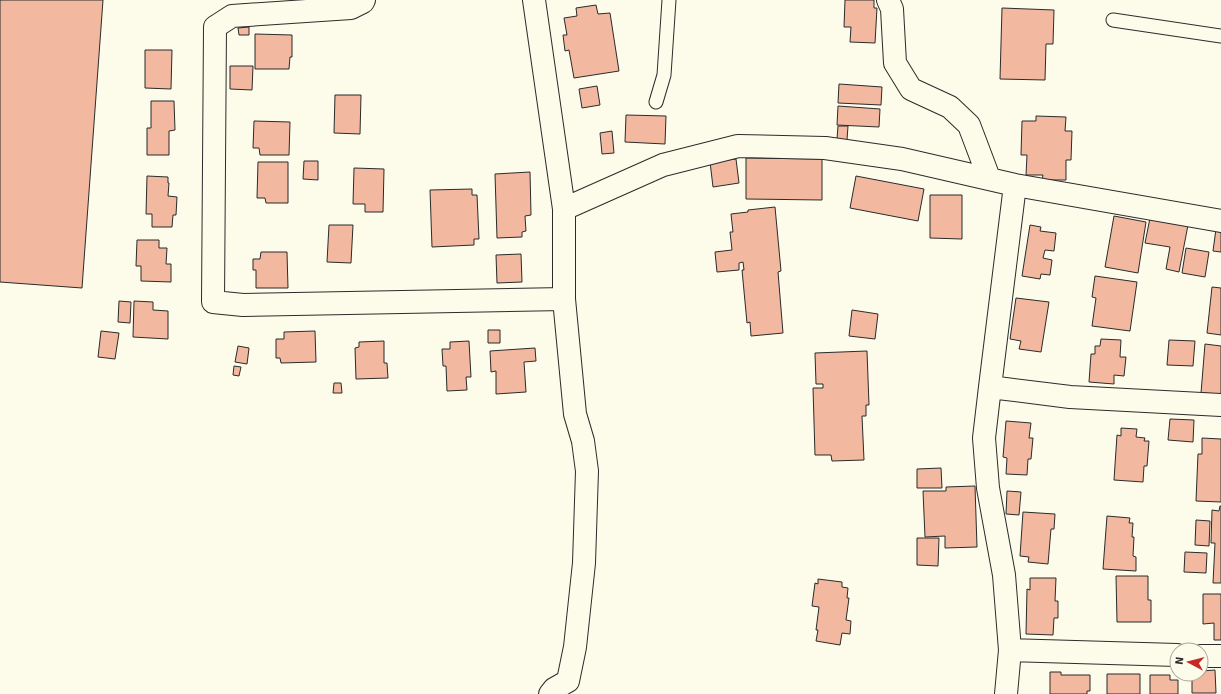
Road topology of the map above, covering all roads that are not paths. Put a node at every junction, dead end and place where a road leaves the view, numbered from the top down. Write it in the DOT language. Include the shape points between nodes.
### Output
graph roads {
  1 [pos="364,0"];
  2 [pos="534,0"];
  3 [pos="668,0"];
  4 [pos="888,0"];
  5 [pos="1113,20"];
  6 [pos="1221,36"];
  7 [pos="656,102"];
  8 [pos="989,178"];
  9 [pos="1015,185"];
  10 [pos="564,208"];
  11 [pos="1221,221"];
  12 [pos="564,299"];
  13 [pos="990,387"];
  14 [pos="1221,405"];
  15 [pos="1010,650"];
  16 [pos="1169,655"];
  17 [pos="1209,656"];
  18 [pos="1221,656"];
  19 [pos="550,694"];
  20 [pos="1006,694"];
  1 -- 12 [label="street" via="350,8 232,16 216,27 213,302 243,305"];
  2 -- 10 [label="street"];
  3 -- 7 [label="lane" via="664,75"];
  4 -- 8 [label="street" via="892,9 895,64 911,89 950,107 970,125"];
  5 -- 6 [label="lane"];
  8 -- 9 [label="street"];
  8 -- 10 [label="street" via="902,159 825,148 738,146 663,165"];
  9 -- 11 [label="street"];
  9 -- 13 [label="street"];
  10 -- 12 [label="street"];
  12 -- 19 [label="street" via="575,414 583,441 586,470 584,563 575,647 568,681"];
  13 -- 14 [label="street" via="1070,397"];
  13 -- 15 [label="street" via="984,438 988,488 1004,575"];
  15 -- 16 [label="street"];
  15 -- 20 [label="street"];
  17 -- 18 [label="street"];
}
